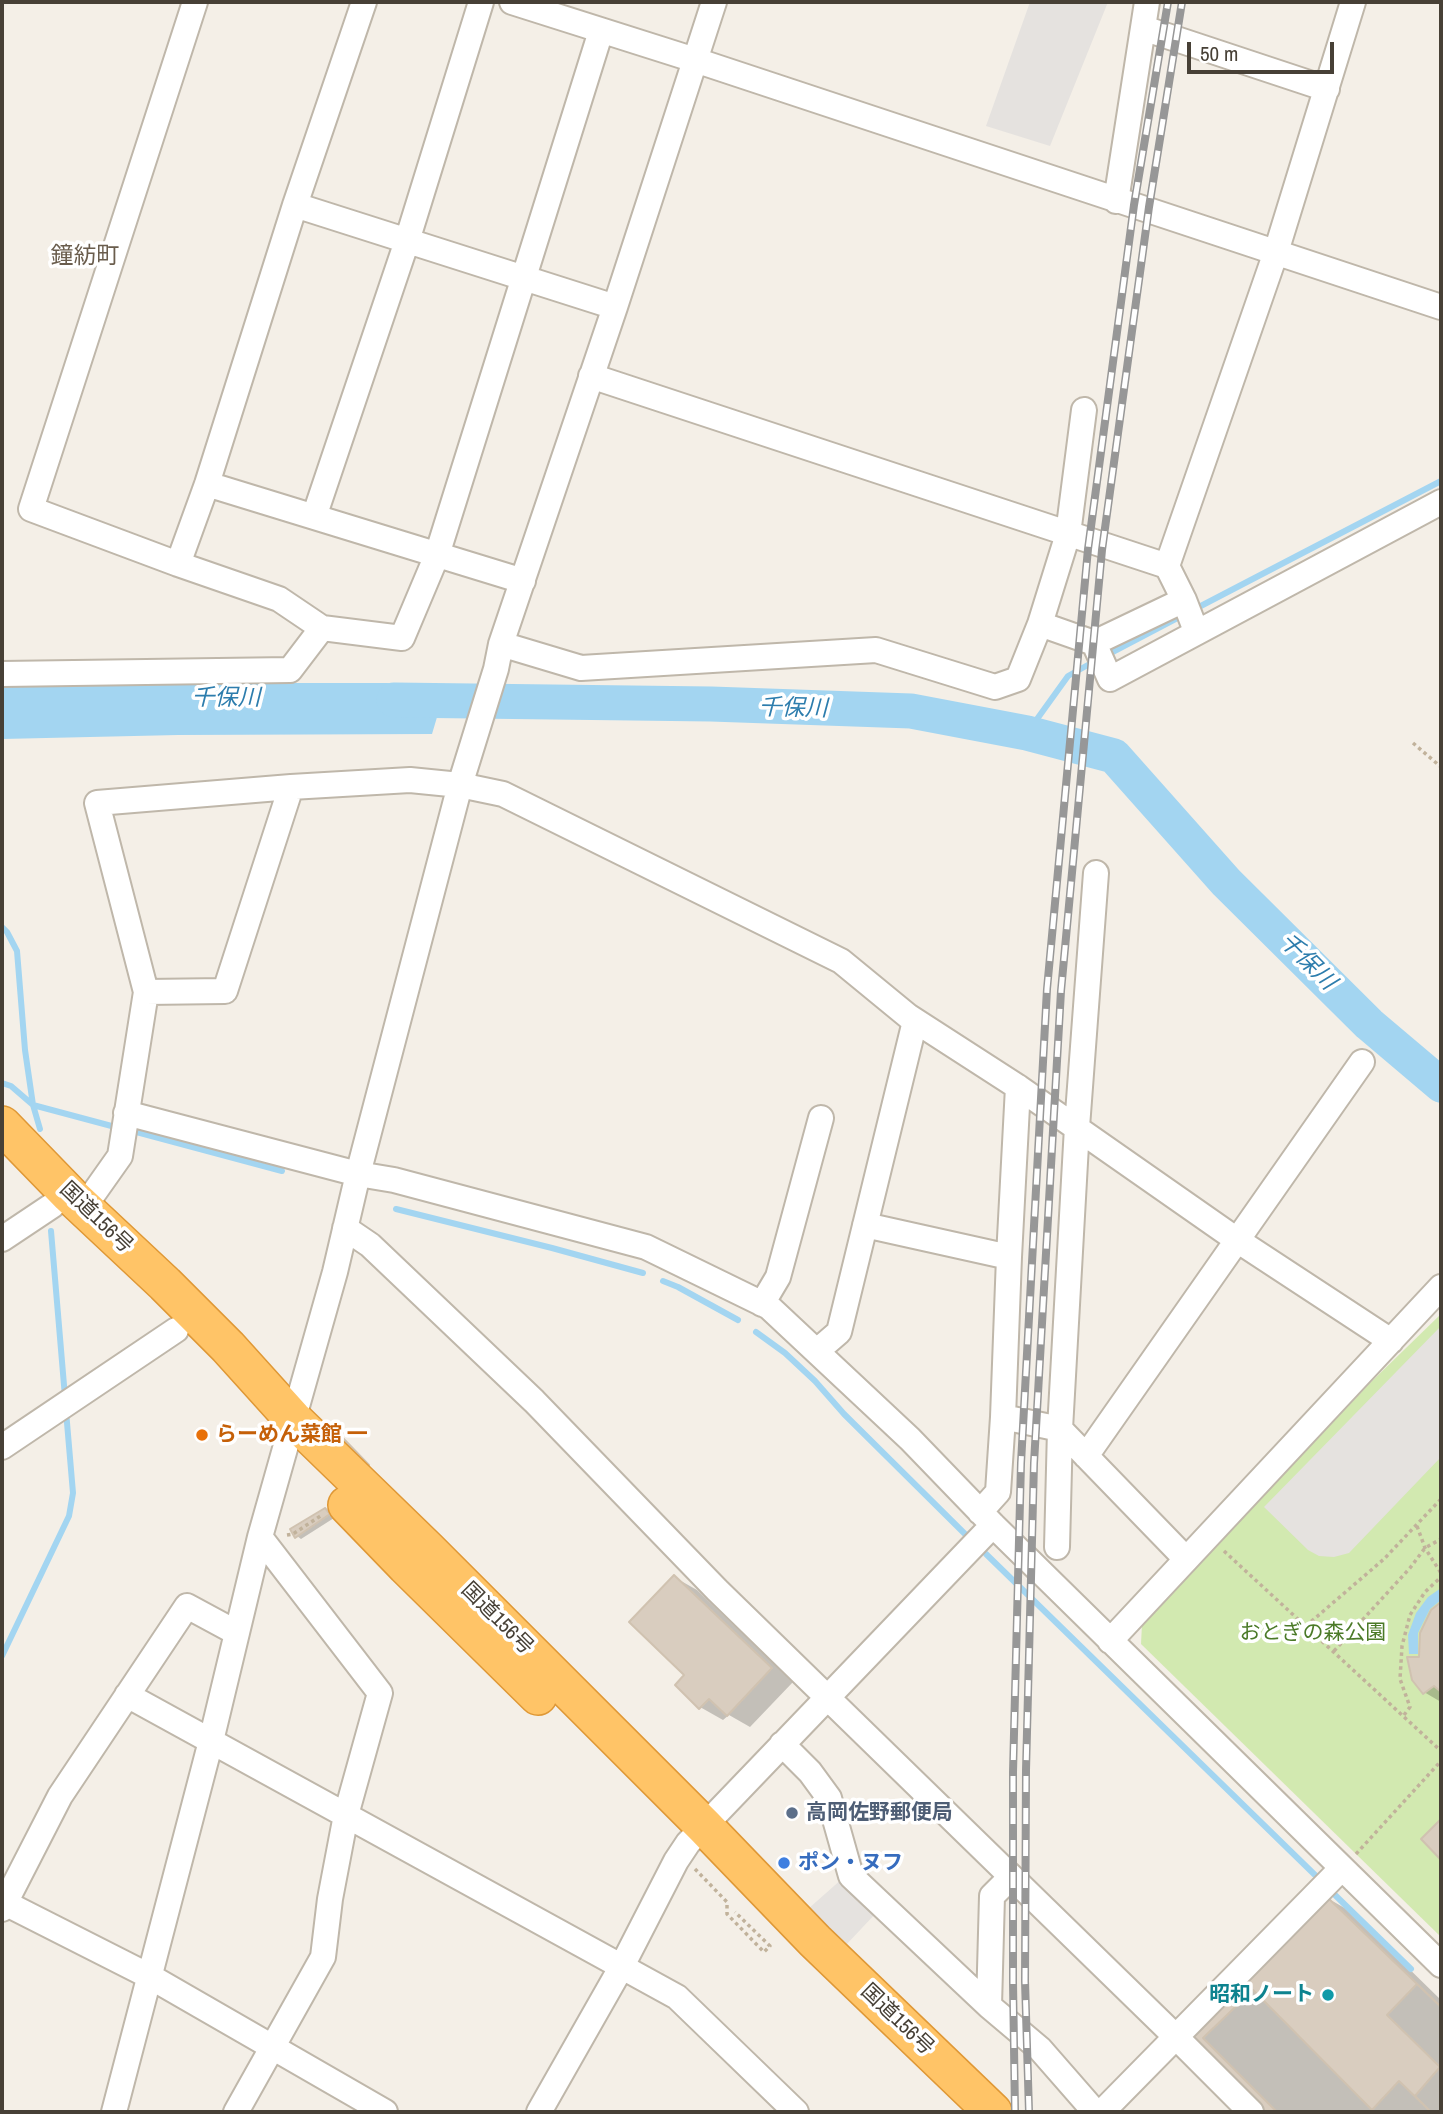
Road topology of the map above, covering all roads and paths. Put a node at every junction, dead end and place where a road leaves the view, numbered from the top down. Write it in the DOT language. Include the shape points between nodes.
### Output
graph roads {
  1 [pos="195,2"];
  2 [pos="364,2"];
  3 [pos="481,2"];
  4 [pos="512,2"];
  5 [pos="714,2"];
  6 [pos="1147,2"];
  7 [pos="1353,2"];
  8 [pos="587,18"];
  9 [pos="1143,28"];
  10 [pos="695,60"];
  11 [pos="1327,89"];
  12 [pos="1116,201"];
  13 [pos="295,205"];
  14 [pos="407,241"];
  15 [pos="1276,252"];
  16 [pos="523,277"];
  17 [pos="615,307"];
  18 [pos="1441,307"];
  19 [pos="591,376"];
  20 [pos="1084,411"];
  21 [pos="207,484"];
  22 [pos="1441,502"];
  23 [pos="314,517"];
  24 [pos="1068,534"];
  25 [pos="437,555"];
  26 [pos="178,564"];
  27 [pos="1167,566"];
  28 [pos="523,581"];
  29 [pos="1184,600"];
  30 [pos="1040,624"];
  31 [pos="322,628"];
  32 [pos="1196,631"];
  33 [pos="1094,643"];
  34 [pos="501,645"];
  35 [pos="2,674"];
  36 [pos="1413,743"];
  37 [pos="1441,767"];
  38 [pos="460,785"];
  39 [pos="291,787"];
  40 [pos="1096,873"];
  41 [pos="146,992"];
  42 [pos="915,1021"];
  43 [pos="1362,1062"];
  44 [pos="1018,1087"];
  45 [pos="126,1114"];
  46 [pos="821,1118"];
  47 [pos="2,1125"];
  48 [pos="1077,1127"];
  49 [pos="2,1153"];
  50 [pos="358,1174"];
  51 [pos="68,1206"];
  52 [pos="865,1225"];
  53 [pos="345,1228"];
  54 [pos="2,1239"];
  55 [pos="1237,1240"];
  56 [pos="1009,1257"];
  57 [pos="1441,1287"];
  58 [pos="762,1304"];
  59 [pos="176,1330"];
  60 [pos="1391,1341"];
  61 [pos="817,1351"];
  62 [pos="1003,1417"];
  63 [pos="1060,1429"];
  64 [pos="290,1431"];
  65 [pos="2,1447"];
  66 [pos="1086,1456"];
  67 [pos="1441,1499"];
  68 [pos="330,1510"];
  69 [pos="987,1518"];
  70 [pos="1417,1526"];
  71 [pos="287,1535"];
  72 [pos="1207,1536"];
  73 [pos="260,1537"];
  74 [pos="1441,1539"];
  75 [pos="1057,1547"];
  76 [pos="1425,1548"];
  77 [pos="1186,1559"];
  78 [pos="1441,1575"];
  79 [pos="1306,1626"];
  80 [pos="237,1633"];
  81 [pos="1110,1641"];
  82 [pos="1334,1651"];
  83 [pos="127,1695"];
  84 [pos="827,1699"];
  85 [pos="1404,1715"];
  86 [pos="211,1741"];
  87 [pos="782,1744"];
  88 [pos="1441,1751"];
  89 [pos="1441,1761"];
  90 [pos="346,1815"];
  91 [pos="691,1841"];
  92 [pos="1342,1868"];
  93 [pos="1011,1877"];
  94 [pos="3,1906"];
  95 [pos="736,1912"];
  96 [pos="1441,1965"];
  97 [pos="622,1966"];
  98 [pos="149,1976"];
  99 [pos="989,2006"];
  100 [pos="1177,2038"];
  101 [pos="271,2048"];
  102 [pos="114,2112"];
  103 [pos="236,2112"];
  104 [pos="385,2112"];
  105 [pos="539,2112"];
  106 [pos="796,2112"];
  107 [pos="960,2112"];
  108 [pos="993,2112"];
  109 [pos="1095,2112"];
  110 [pos="1102,2112"];
  111 [pos="1251,2112"];
  1 -- 26 [label="street" via="31,509"];
  2 -- 13 [label="street"];
  3 -- 14 [label="street"];
  4 -- 8 [label="street"];
  5 -- 10 [label="street"];
  6 -- 9 [label="street"];
  7 -- 11 [label="street"];
  8 -- 10 [label="street"];
  8 -- 16 [label="street"];
  9 -- 11 [label="street"];
  9 -- 12 [label="street"];
  10 -- 12 [label="street"];
  10 -- 17 [label="street"];
  11 -- 15 [label="street"];
  12 -- 15 [label="street"];
  13 -- 14 [label="street"];
  13 -- 21 [label="street"];
  14 -- 16 [label="street"];
  14 -- 23 [label="street"];
  15 -- 18 [label="street"];
  15 -- 27 [label="street"];
  16 -- 17 [label="street"];
  16 -- 25 [label="street"];
  17 -- 19 [label="street"];
  19 -- 24 [label="street"];
  19 -- 28 [label="street"];
  20 -- 24 [label="street"];
  21 -- 23 [label="street"];
  21 -- 26 [label="street"];
  22 -- 32 [label="street"];
  23 -- 25 [label="street"];
  24 -- 27 [label="street"];
  24 -- 30 [label="street"];
  25 -- 28 [label="street"];
  25 -- 31 [label="street" via="402,638"];
  26 -- 31 [label="street" via="279,598"];
  27 -- 29 [label="street"];
  28 -- 34 [label="street"];
  29 -- 32 [label="street"];
  29 -- 33 [label="street"];
  30 -- 33 [label="street"];
  30 -- 34 [label="street" via="1018,679 995,687 876,650 581,668"];
  31 -- 35 [label="street" via="290,670"];
  32 -- 33 [label="street" via="1110,678"];
  34 -- 38 [label="street"];
  36 -- 37 [label="path"];
  38 -- 39 [label="street" via="410,780"];
  38 -- 42 [label="street" via="503,794 841,961"];
  38 -- 50 [label="street"];
  39 -- 41 [label="street" via="225,991"];
  39 -- 41 [label="street" via="97,803"];
  40 -- 48 [label="street"];
  41 -- 45 [label="street"];
  42 -- 44 [label="street"];
  42 -- 52 [label="street"];
  43 -- 55 [label="street"];
  44 -- 48 [label="street"];
  44 -- 56 [label="street"];
  45 -- 50 [label="street"];
  45 -- 51 [label="street" via="120,1156"];
  46 -- 58 [label="street" via="778,1278"];
  47 -- 51 [label="highway, 国道156号"];
  48 -- 55 [label="street"];
  48 -- 63 [label="street"];
  49 -- 51 [label="highway, 国道156号"];
  50 -- 53 [label="street"];
  50 -- 58 [label="street" via="646,1247"];
  51 -- 54 [label="street"];
  51 -- 59 [label="highway, 国道156号"];
  51 -- 64 [label="highway, 国道156号" via="228,1347"];
  52 -- 56 [label="street"];
  52 -- 61 [label="street" via="839,1332"];
  53 -- 64 [label="street"];
  53 -- 84 [label="street" via="370,1245 534,1401"];
  55 -- 60 [label="street"];
  55 -- 66 [label="street"];
  56 -- 62 [label="street"];
  57 -- 60 [label="street"];
  58 -- 61 [label="street"];
  59 -- 64 [label="highway, 国道156号"];
  59 -- 65 [label="street"];
  60 -- 72 [label="street"];
  61 -- 69 [label="street"];
  62 -- 63 [label="street"];
  62 -- 69 [label="street" via="998,1492"];
  63 -- 66 [label="street"];
  63 -- 75 [label="street"];
  64 -- 73 [label="street"];
  64 -- 91 [label="highway, 国道156号" via="427,1549"];
  66 -- 77 [label="street"];
  67 -- 70 [label="path"];
  68 -- 71 [label="path"];
  69 -- 81 [label="street"];
  69 -- 84 [label="street"];
  70 -- 76 [label="path"];
  70 -- 79 [label="path"];
  72 -- 77 [label="street"];
  72 -- 79 [label="path"];
  73 -- 80 [label="street"];
  73 -- 90 [label="street" via="380,1693"];
  74 -- 76 [label="path"];
  76 -- 78 [label="path"];
  76 -- 82 [label="path"];
  77 -- 81 [label="street"];
  78 -- 85 [label="path" via="1410,1615 1399,1679 1410,1707"];
  79 -- 82 [label="path"];
  80 -- 83 [label="street" via="187,1606"];
  80 -- 86 [label="street"];
  81 -- 92 [label="street"];
  82 -- 85 [label="path"];
  83 -- 86 [label="street"];
  83 -- 94 [label="street" via="60,1796"];
  84 -- 87 [label="street"];
  84 -- 93 [label="street" via="900,1778"];
  85 -- 88 [label="path"];
  86 -- 90 [label="street"];
  86 -- 98 [label="street"];
  87 -- 91 [label="street"];
  87 -- 99 [label="street" via="829,1798 851,1876"];
  89 -- 92 [label="path"];
  90 -- 97 [label="street"];
  90 -- 101 [label="street" via="323,1957"];
  91 -- 95 [label="path" via="727,1902 727,1914 764,1952 770,1946"];
  91 -- 97 [label="street"];
  91 -- 107 [label="highway, 国道156号"];
  91 -- 108 [label="highway, 国道156号" via="822,1933"];
  92 -- 96 [label="street"];
  92 -- 100 [label="street"];
  93 -- 99 [label="street" via="992,1896"];
  93 -- 100 [label="street"];
  94 -- 98 [label="street"];
  97 -- 105 [label="street"];
  97 -- 106 [label="street" via="677,1997"];
  98 -- 101 [label="street"];
  98 -- 102 [label="street"];
  99 -- 109 [label="street" via="1040,2049"];
  100 -- 110 [label="street"];
  100 -- 111 [label="street"];
  101 -- 103 [label="street"];
  101 -- 104 [label="street"];
}
